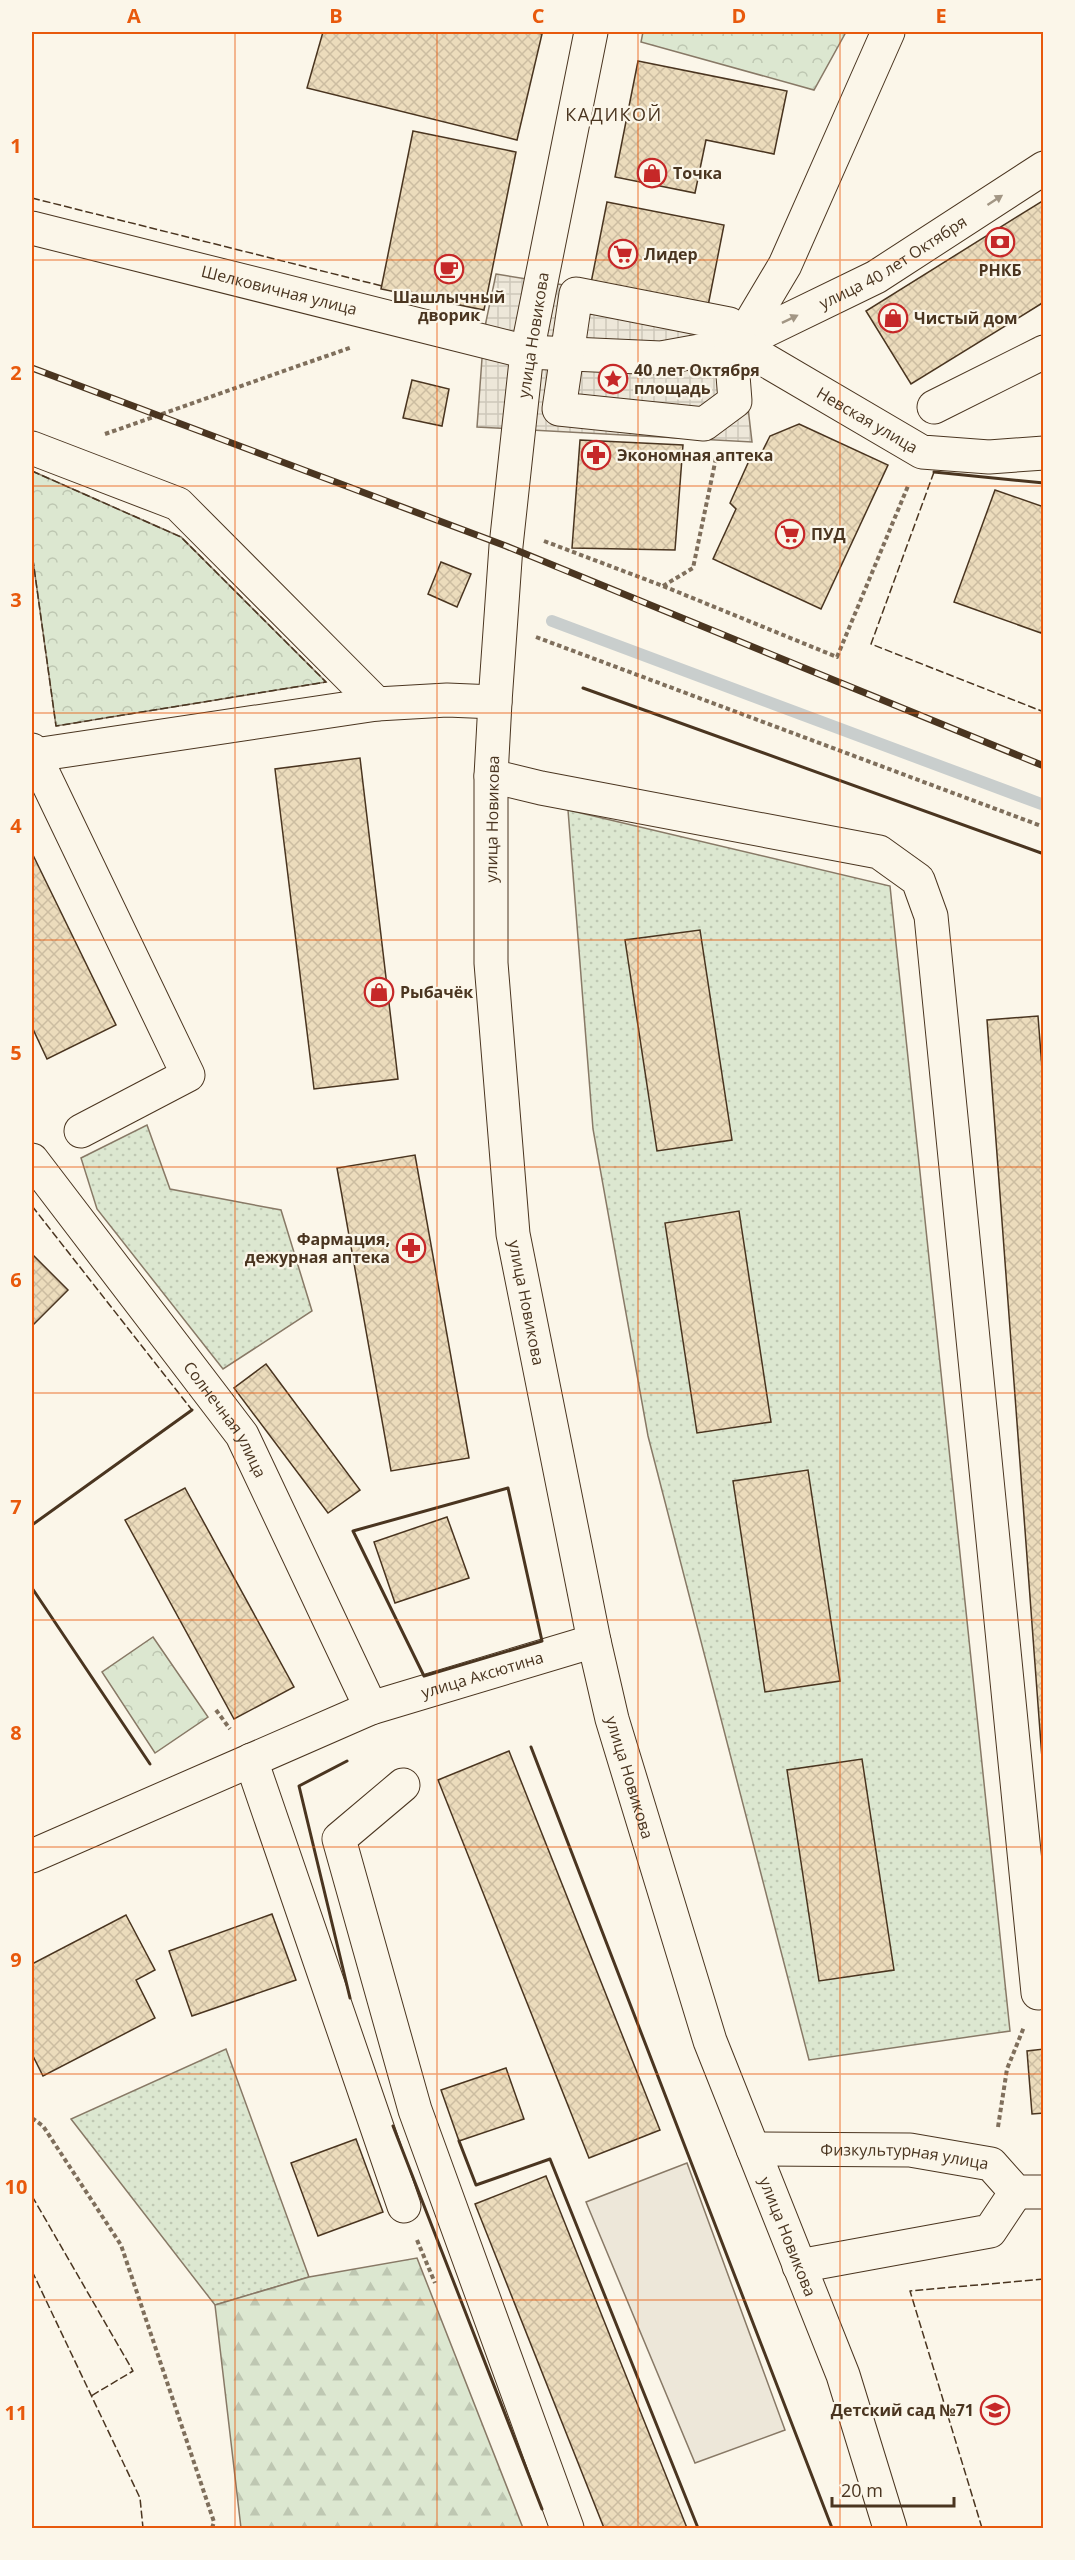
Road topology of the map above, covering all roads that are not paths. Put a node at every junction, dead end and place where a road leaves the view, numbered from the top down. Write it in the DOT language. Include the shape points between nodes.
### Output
graph roads {
  1 [pos="591,32"];
  2 [pos="888,32"];
  3 [pos="1044,168"];
  4 [pos="32,228"];
  5 [pos="734,345"];
  6 [pos="527,352"];
  7 [pos="1044,352"];
  8 [pos="567,354"];
  9 [pos="934,407"];
  10 [pos="32,448"];
  11 [pos="1044,453"];
  12 [pos="495,702"];
  13 [pos="377,704"];
  14 [pos="33,752"];
  15 [pos="491,776"];
  16 [pos="81,1131"];
  17 [pos="32,1160"];
  18 [pos="594,1641"];
  19 [pos="370,1708"];
  20 [pos="251,1760"];
  21 [pos="403,1785"];
  22 [pos="32,1856"];
  23 [pos="1038,1993"];
  24 [pos="753,2149"];
  25 [pos="1030,2192"];
  26 [pos="404,2206"];
  27 [pos="799,2266"];
  28 [pos="567,2529"];
  29 [pos="890,2529"];
  1 -- 6 [label="street, улица Новикова"];
  2 -- 5 [label="street" via="785,265"];
  5 -- 3 [label="street, улица 40 лет Октября, one-way" via="876,277"];
  4 -- 6 [label="street, Шелковичная улица"];
  5 -- 8 [label="street" via="661,358"];
  5 -- 8 [label="street" via="729,324 576,294"];
  5 -- 8 [label="street" via="735,401 704,424 559,409"];
  5 -- 11 [label="street, Невская улица" via="922,452 990,457"];
  6 -- 8 [label="street"];
  6 -- 12 [label="street, улица Новикова" via="506,546"];
  7 -- 9 [label="street"];
  10 -- 13 [label="street" via="178,504"];
  12 -- 13 [label="street"];
  12 -- 15 [label="street, улица Новикова"];
  13 -- 14 [label="street"];
  14 -- 16 [label="street" via="188,1075"];
  15 -- 18 [label="street, улица Новикова" via="491,963 513,1234"];
  15 -- 23 [label="street" via="879,852 918,880 931,916"];
  17 -- 19 [label="street, Солнечная улица" via="242,1435"];
  18 -- 19 [label="street, улица Аксютина"];
  18 -- 24 [label="street, улица Новикова" via="612,1719 710,2041"];
  19 -- 20 [label="street, улица Аксютина"];
  20 -- 22 [label="street, улица Аксютина"];
  20 -- 26 [label="street"];
  21 -- 28 [label="street" via="339,1839 415,2110"];
  24 -- 25 [label="street, Физкультурная улица" via="910,2150 991,2164"];
  24 -- 27 [label="street, улица Новикова"];
  25 -- 27 [label="street" via="990,2231"];
  27 -- 29 [label="street, улица Новикова" via="843,2375"];
}
